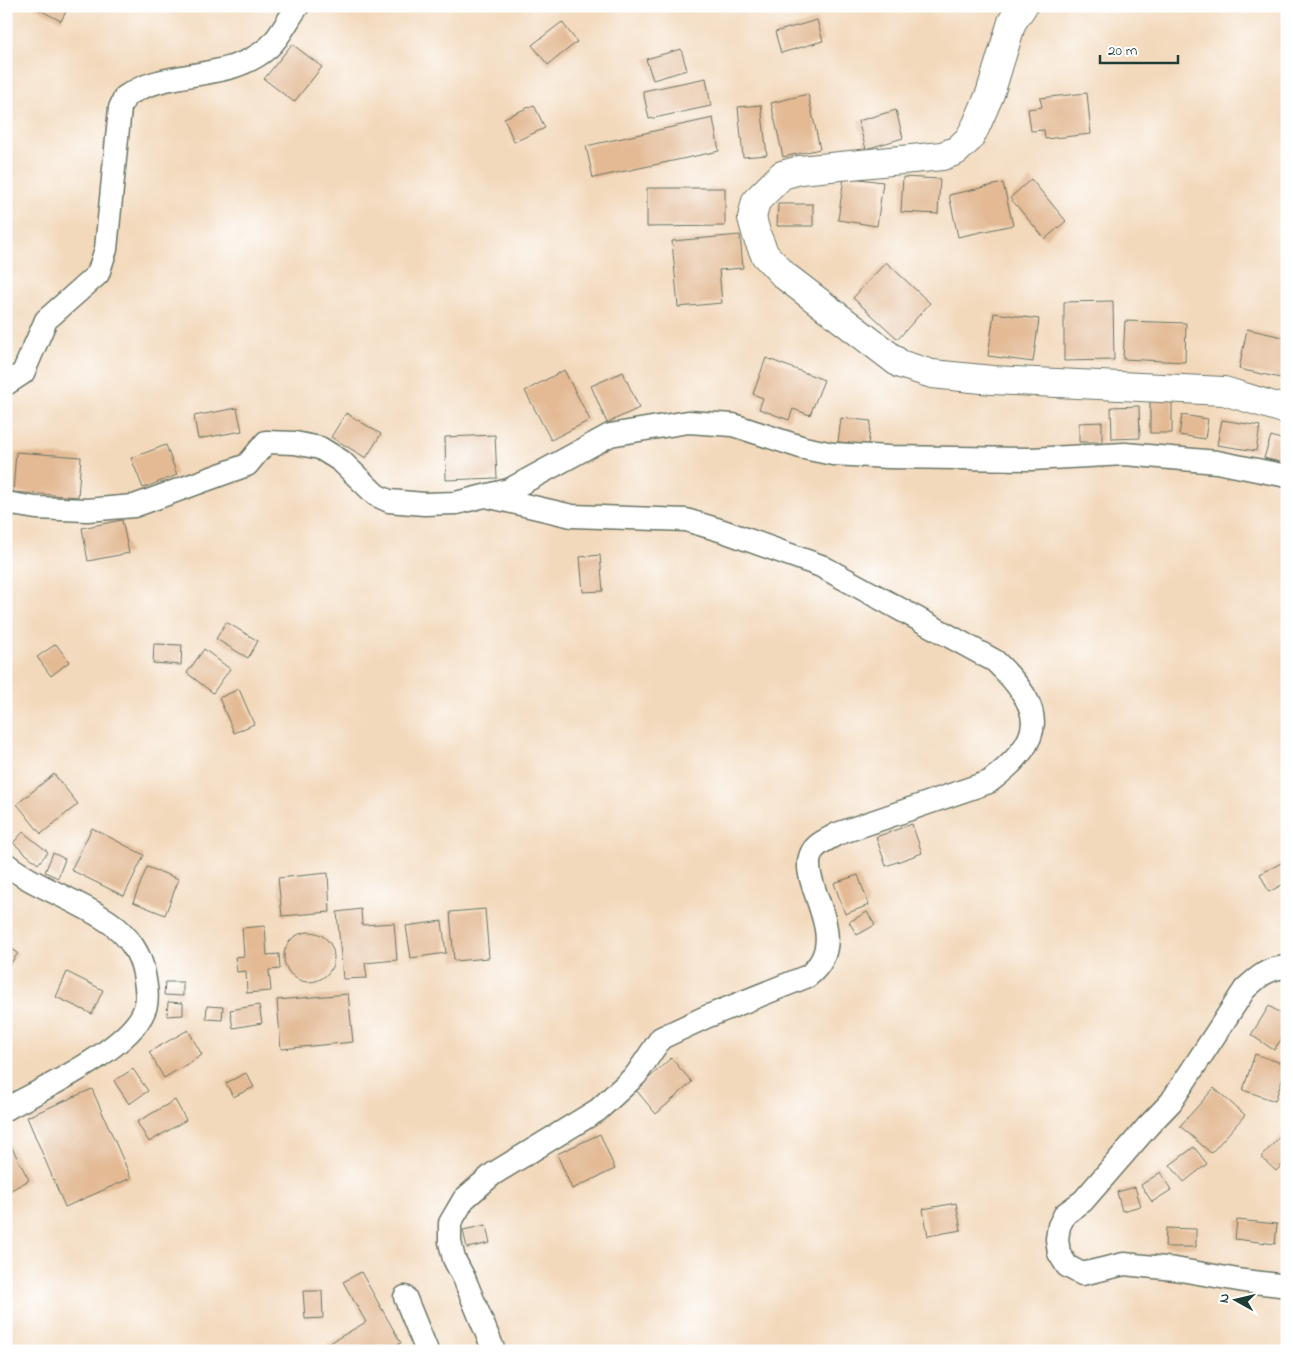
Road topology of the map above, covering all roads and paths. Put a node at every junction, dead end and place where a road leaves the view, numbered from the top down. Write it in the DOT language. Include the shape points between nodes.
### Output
graph roads {
  1 [pos="298,6"];
  2 [pos="1023,6"];
  3 [pos="6,384"];
  4 [pos="1287,410"];
  5 [pos="1287,476"];
  6 [pos="486,496"];
  7 [pos="6,503"];
  8 [pos="6,864"];
  9 [pos="1287,967"];
  10 [pos="6,1110"];
  11 [pos="1287,1283"];
  12 [pos="405,1297"];
  13 [pos="427,1351"];
  14 [pos="494,1351"];
  1 -- 3 [label="street" via="269,47 252,58 232,67 152,83 125,97 120,108 106,249 98,274 46,320 23,373"];
  2 -- 4 [label="street" via="1012,22 990,94 969,139 956,151 942,156 800,170 782,175 756,201 752,218 765,255 785,276 900,364 932,374 992,380 1224,391"];
  5 -- 6 [label="street" via="1217,462 1134,455 1032,459 832,454 733,425 688,422 610,435 509,490"];
  6 -- 7 [label="street" via="456,503 389,501 376,495 341,461 320,448 266,442 247,465 134,506 87,510"];
  6 -- 14 [label="street" via="572,516 686,520 821,566 995,661 1016,681 1034,718 1032,735 1022,752 989,782 837,834 816,846 811,853 809,868 825,922 826,939 824,957 817,970 661,1038 636,1075 598,1110 493,1174 464,1199 450,1223 450,1242 454,1259"];
  8 -- 10 [label="street" via="20,875 113,925 131,942 143,965 147,992 145,1011 132,1030 111,1048"];
  9 -- 11 [label="street" via="1261,974 1246,989 1171,1102 1083,1201 1065,1214 1057,1239 1059,1253 1067,1266 1082,1274 1124,1264 1175,1269 1244,1282"];
  12 -- 13 [label="street"];
}
